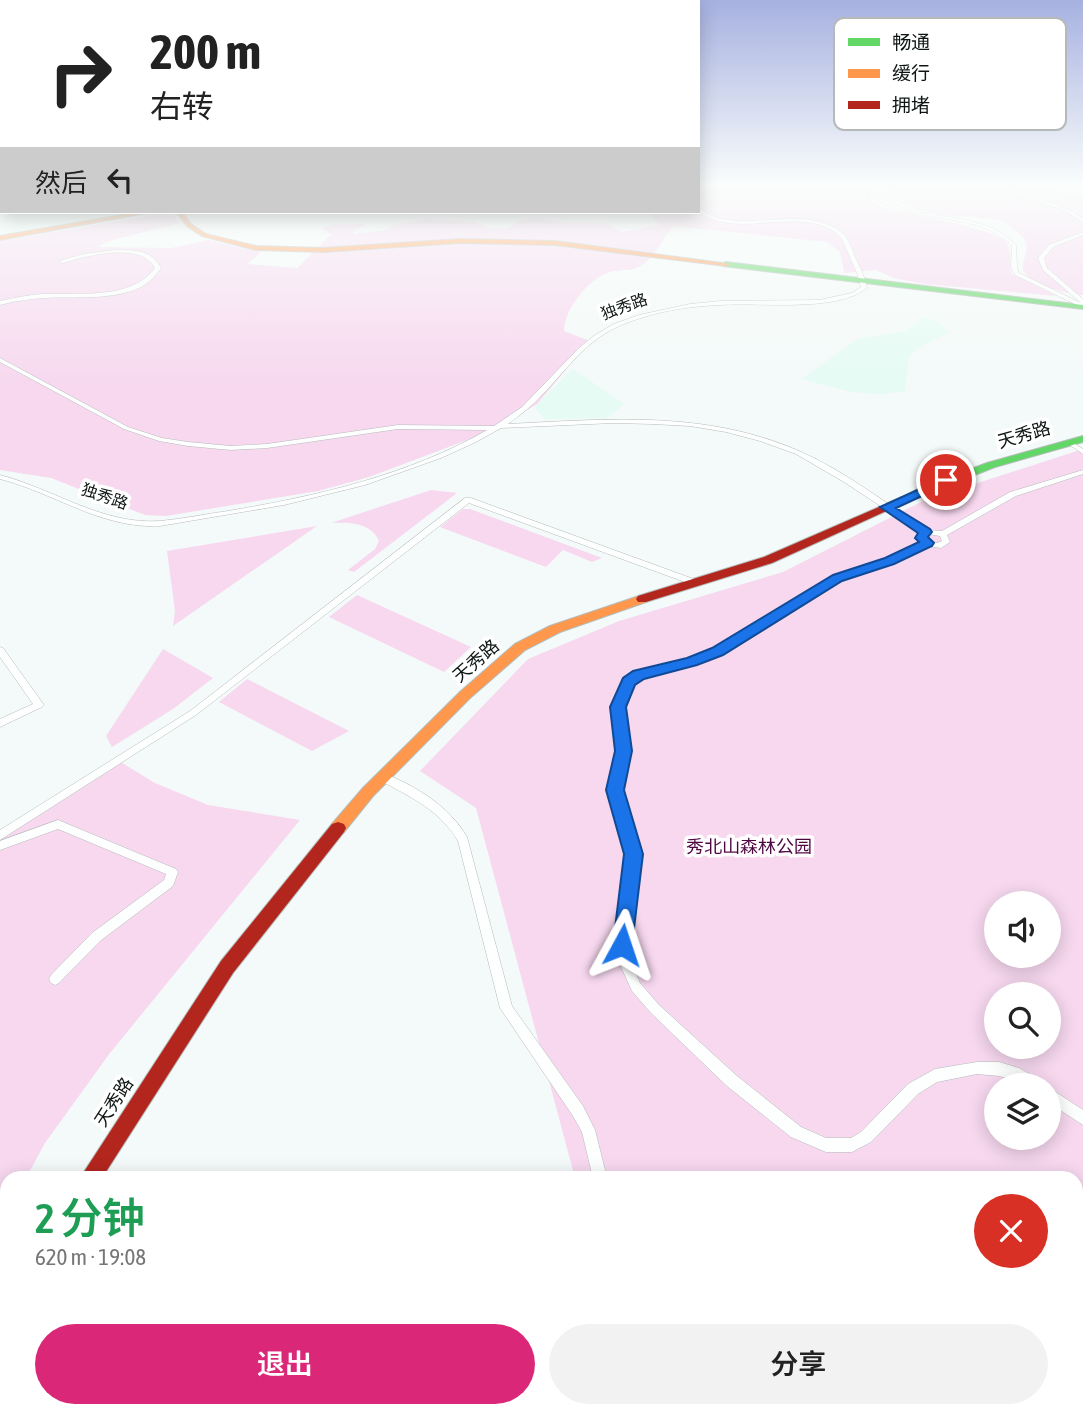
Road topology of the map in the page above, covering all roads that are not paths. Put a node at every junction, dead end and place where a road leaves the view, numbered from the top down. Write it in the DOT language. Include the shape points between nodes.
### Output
graph roads {
  1 [pos="608,251"];
  2 [pos="850,251"];
  3 [pos="1014,251"];
  4 [pos="1047,251"];
  5 [pos="62,261"];
  6 [pos="864,282"];
  7 [pos="0,303"];
  8 [pos="1083,305"];
  9 [pos="0,360"];
  10 [pos="498,427"];
  11 [pos="1076,441"];
  12 [pos="1083,453"];
  13 [pos="1083,472"];
  14 [pos="0,477"];
  15 [pos="887,507"];
  16 [pos="943,534"];
  17 [pos="926,538"];
  18 [pos="696,583"];
  19 [pos="0,650"];
  20 [pos="0,723"];
  21 [pos="383,777"];
  22 [pos="0,836"];
  23 [pos="0,846"];
  24 [pos="55,979"];
  25 [pos="1014,1073"];
  26 [pos="1061,1103"];
  27 [pos="1083,1118"];
  28 [pos="95,1171"];
  29 [pos="598,1171"];
  1 -- 6 [label="main road"];
  2 -- 6 [label="street"];
  3 -- 8 [label="street" via="1017,274"];
  4 -- 8 [label="street" via="1041,258 1045,269"];
  5 -- 7 [label="street" via="94,253 130,252 151,257 158,268 148,280 124,290"];
  6 -- 8 [label="main road"];
  6 -- 10 [label="street, 独秀路" via="860,293 840,300 696,305 620,323 587,342 527,406"];
  9 -- 10 [label="street" via="126,428 180,443 251,447 385,428"];
  10 -- 14 [label="street, 独秀路" via="412,465 333,491 161,523 123,522"];
  10 -- 15 [label="street" via="673,423 734,431 810,458"];
  11 -- 12 [label="street"];
  11 -- 15 [label="main road, 天秀路" via="1027,452 946,480"];
  13 -- 16 [label="street" via="1013,494"];
  15 -- 17 [label="street"];
  15 -- 18 [label="main road, 天秀路" via="768,560"];
  16 -- 17 [label="street"];
  16 -- 17 [label="street" via="945,544"];
  17 -- 25 [label="street" via="890,561 838,578 718,651 629,682 618,707 624,751 615,790 633,854 623,958 642,994 732,1081 796,1132 826,1146 852,1146 866,1138 913,1088 935,1076 977,1068"];
  18 -- 21 [label="main road, 天秀路" via="593,614 520,648"];
  18 -- 22 [label="street" via="468,500 192,713"];
  19 -- 20 [label="street" via="39,705"];
  21 -- 28 [label="main road, 天秀路" via="227,967"];
  21 -- 29 [label="street" via="437,807 457,828 506,1008 578,1111"];
  23 -- 24 [label="street" via="58,824 172,872 169,883 96,937"];
  26 -- 27 [label="street"];
}
